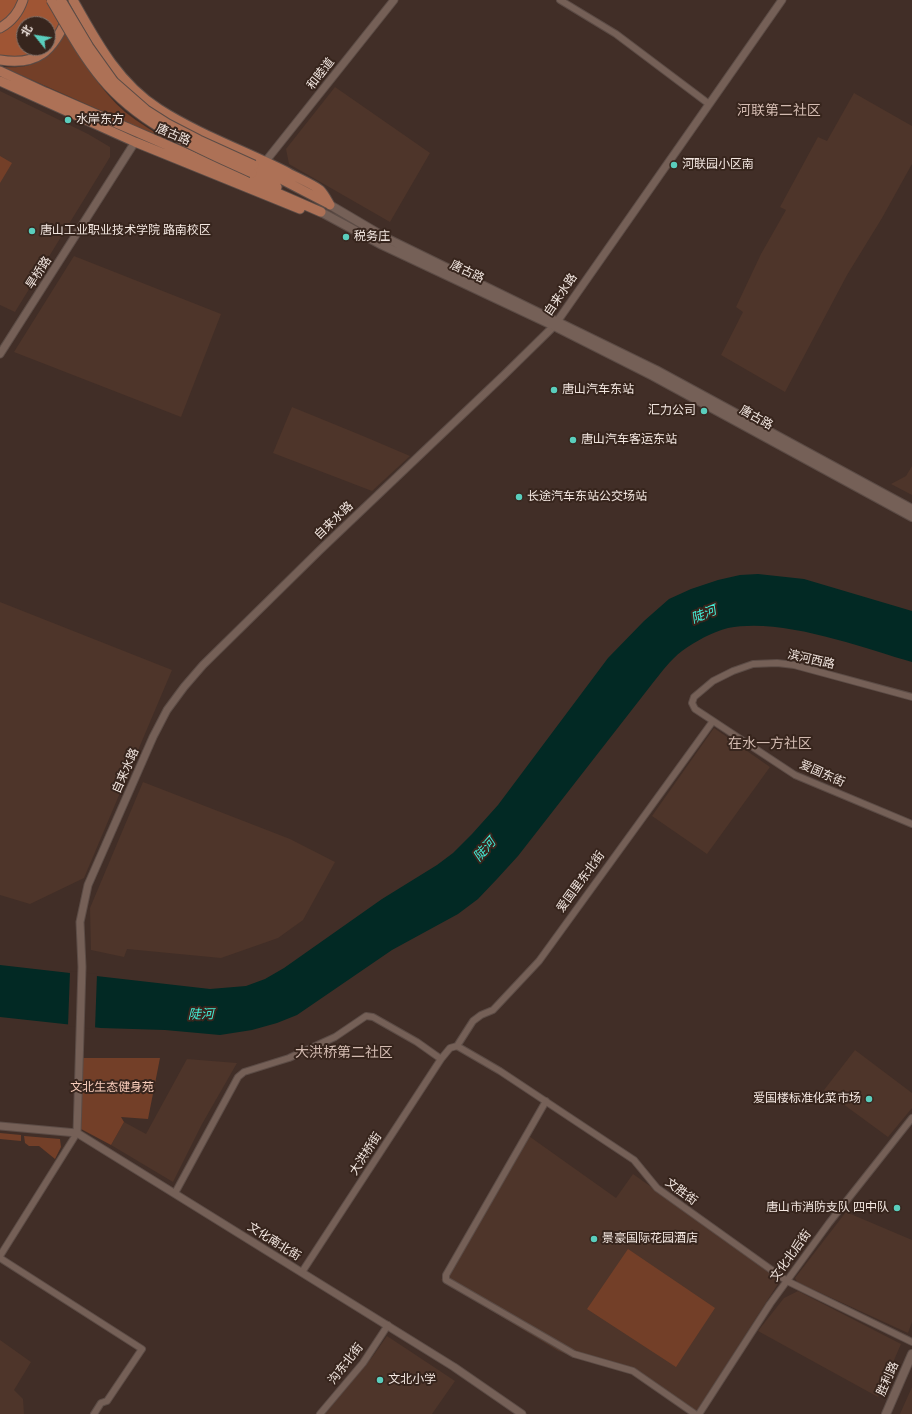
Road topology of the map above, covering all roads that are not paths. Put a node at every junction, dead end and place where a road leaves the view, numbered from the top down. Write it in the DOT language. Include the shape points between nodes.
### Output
graph roads {
  1 [pos="23,0"];
  2 [pos="51,0"];
  3 [pos="61,0"];
  4 [pos="72,0"];
  5 [pos="394,0"];
  6 [pos="560,0"];
  7 [pos="782,0"];
  8 [pos="0,28"];
  9 [pos="0,60"];
  10 [pos="0,71"];
  11 [pos="0,81"];
  12 [pos="709,104"];
  13 [pos="135,142"];
  14 [pos="265,162"];
  15 [pos="252,173"];
  16 [pos="330,205"];
  17 [pos="321,212"];
  18 [pos="555,323"];
  19 [pos="0,354"];
  20 [pos="912,508"];
  21 [pos="912,517"];
  22 [pos="912,697"];
  23 [pos="692,703"];
  24 [pos="713,720"];
  25 [pos="912,824"];
  26 [pos="457,1046"];
  27 [pos="441,1058"];
  28 [pos="546,1101"];
  29 [pos="912,1118"];
  30 [pos="0,1126"];
  31 [pos="77,1133"];
  32 [pos="175,1193"];
  33 [pos="0,1257"];
  34 [pos="302,1272"];
  35 [pos="787,1281"];
  36 [pos="388,1325"];
  37 [pos="912,1342"];
  38 [pos="912,1354"];
  39 [pos="94,1414"];
  40 [pos="320,1414"];
  41 [pos="522,1414"];
  42 [pos="695,1414"];
  43 [pos="700,1414"];
  44 [pos="886,1414"];
  1 -- 8 [label="main road" via="13,18"];
  2 -- 15 [label="main road, bridge" via="83,54 126,104 176,138"];
  3 -- 15 [label="main road, 唐古路, bridge" via="89,48 114,82 146,110"];
  4 -- 9 [label="main road" via="67,19 50,47 42,55 23,62"];
  4 -- 14 [label="main road" via="99,47 138,92 182,123"];
  5 -- 14 [label="street, 和睦道"];
  6 -- 12 [label="street" via="616,34"];
  7 -- 12 [label="street, 自来水路"];
  10 -- 15 [label="main road, 唐古路" via="45,92"];
  11 -- 13 [label="main road"];
  12 -- 18 [label="street, 自来水路"];
  13 -- 17 [label="main road" via="304,211"];
  13 -- 19 [label="street, 旱桥路"];
  14 -- 16 [label="main road" via="319,189"];
  15 -- 16 [label="main road, 唐古路"];
  15 -- 17 [label="main road"];
  16 -- 18 [label="main road, 唐古路" via="386,238"];
  17 -- 18 [label="main road, 唐古路" via="382,245"];
  18 -- 20 [label="main road, 唐古路" via="656,370"];
  18 -- 21 [label="main road, 唐古路"];
  18 -- 31 [label="street, 自来水路" via="203,665 167,710 88,885 80,922 82,966"];
  22 -- 23 [label="street, 滨河西路" via="794,665 777,663 753,664 733,671 713,681 694,697"];
  23 -- 24 [label="street, 爱国东街" via="695,709"];
  24 -- 25 [label="street, 爱国东街" via="795,775"];
  24 -- 26 [label="street, 爱国里东北街" via="539,961 493,1010 473,1021"];
  26 -- 27 [label="street, 大洪桥街" via="450,1048"];
  26 -- 28 [label="street, 文胜街"];
  27 -- 32 [label="street" via="373,1017 366,1016 335,1036 289,1058 244,1072 238,1077"];
  27 -- 34 [label="street, 大洪桥街"];
  28 -- 35 [label="street, 文胜街" via="634,1160 657,1188"];
  28 -- 42 [label="street" via="446,1275 446,1280 574,1354 633,1371"];
  29 -- 35 [label="street, 文化北后街"];
  30 -- 31 [label="street, 文化南北街"];
  31 -- 32 [label="street, 文化南北街"];
  31 -- 33 [label="street"];
  32 -- 34 [label="street, 文化南北街"];
  33 -- 39 [label="street" via="142,1349 107,1401 101,1403"];
  34 -- 36 [label="street, 文化南北街"];
  35 -- 37 [label="street, 文胜街"];
  35 -- 43 [label="street, 文化北后街"];
  36 -- 40 [label="street, 沟东北街" via="363,1363"];
  36 -- 41 [label="street, 文化南北街"];
  38 -- 44 [label="main road, 胜利路"];
}
